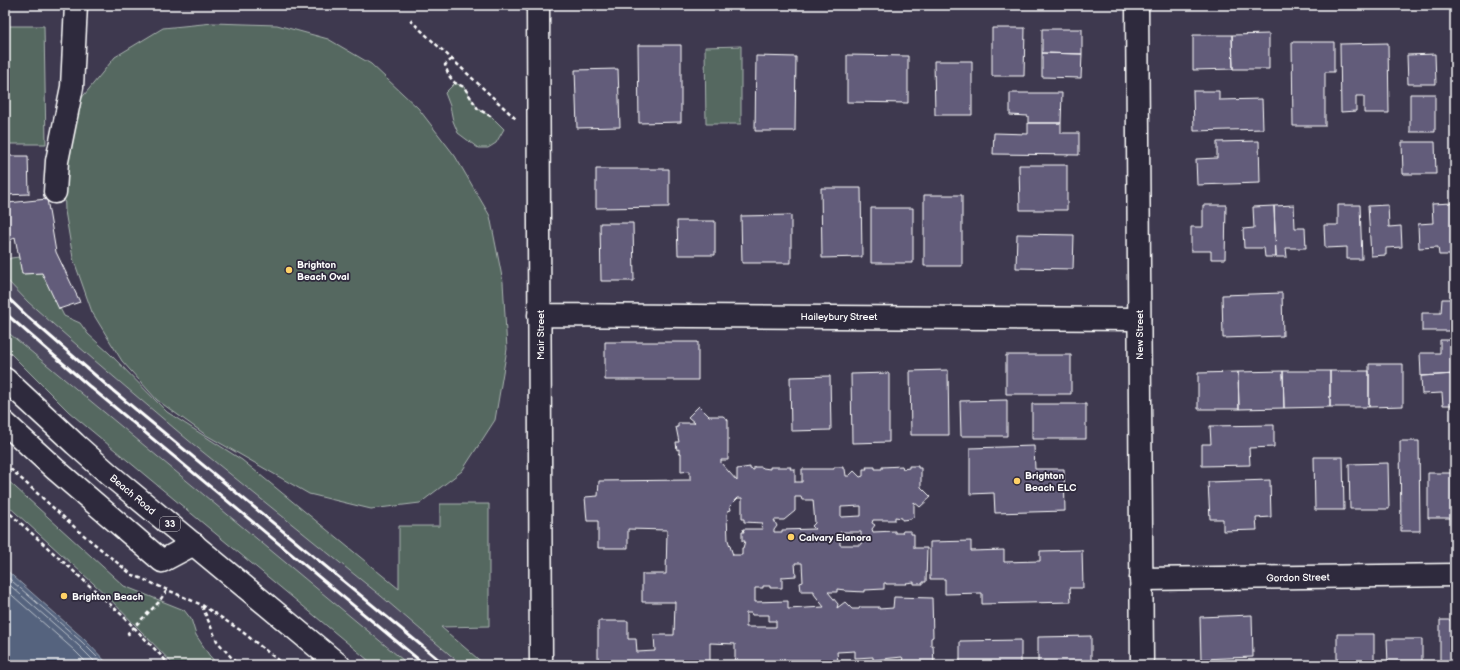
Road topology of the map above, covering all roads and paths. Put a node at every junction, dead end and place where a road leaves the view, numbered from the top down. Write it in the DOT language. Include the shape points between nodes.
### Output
graph roads {
  1 [pos="76,5"];
  2 [pos="538,5"];
  3 [pos="1137,5"];
  4 [pos="410,20"];
  5 [pos="452,59"];
  6 [pos="492,117"];
  7 [pos="539,121"];
  8 [pos="55,192"];
  9 [pos="539,315"];
  10 [pos="1139,319"];
  11 [pos="5,379"];
  12 [pos="5,423"];
  13 [pos="5,509"];
  14 [pos="194,544"];
  15 [pos="1455,575"];
  16 [pos="1141,579"];
  17 [pos="167,590"];
  18 [pos="202,605"];
  19 [pos="134,627"];
  20 [pos="129,635"];
  21 [pos="170,665"];
  22 [pos="238,665"];
  23 [pos="339,665"];
  24 [pos="541,665"];
  25 [pos="1142,665"];
  1 -- 8 [label="street" via="72,87 57,161"];
  2 -- 7 [label="street, Mair Street"];
  3 -- 10 [label="street, New Street"];
  4 -- 5 [label="path"];
  5 -- 6 [label="path" via="445,65 449,76 455,83 464,87 478,109"];
  5 -- 7 [label="path" via="516,120"];
  7 -- 9 [label="street, Mair Street"];
  9 -- 10 [label="street, Haileybury Street"];
  9 -- 24 [label="street, Mair Street"];
  10 -- 16 [label="street, New Street"];
  11 -- 14 [label="street, Beach Road / 33" via="74,444"];
  12 -- 14 [label="street" via="54,469 162,561"];
  13 -- 19 [label="path"];
  14 -- 23 [label="street, Beach Road / 33"];
  15 -- 16 [label="street, Gordon Street"];
  16 -- 25 [label="street, New Street"];
  17 -- 19 [label="path"];
  18 -- 22 [label="path" via="217,641"];
  19 -- 20 [label="path"];
  19 -- 21 [label="path"];
}
